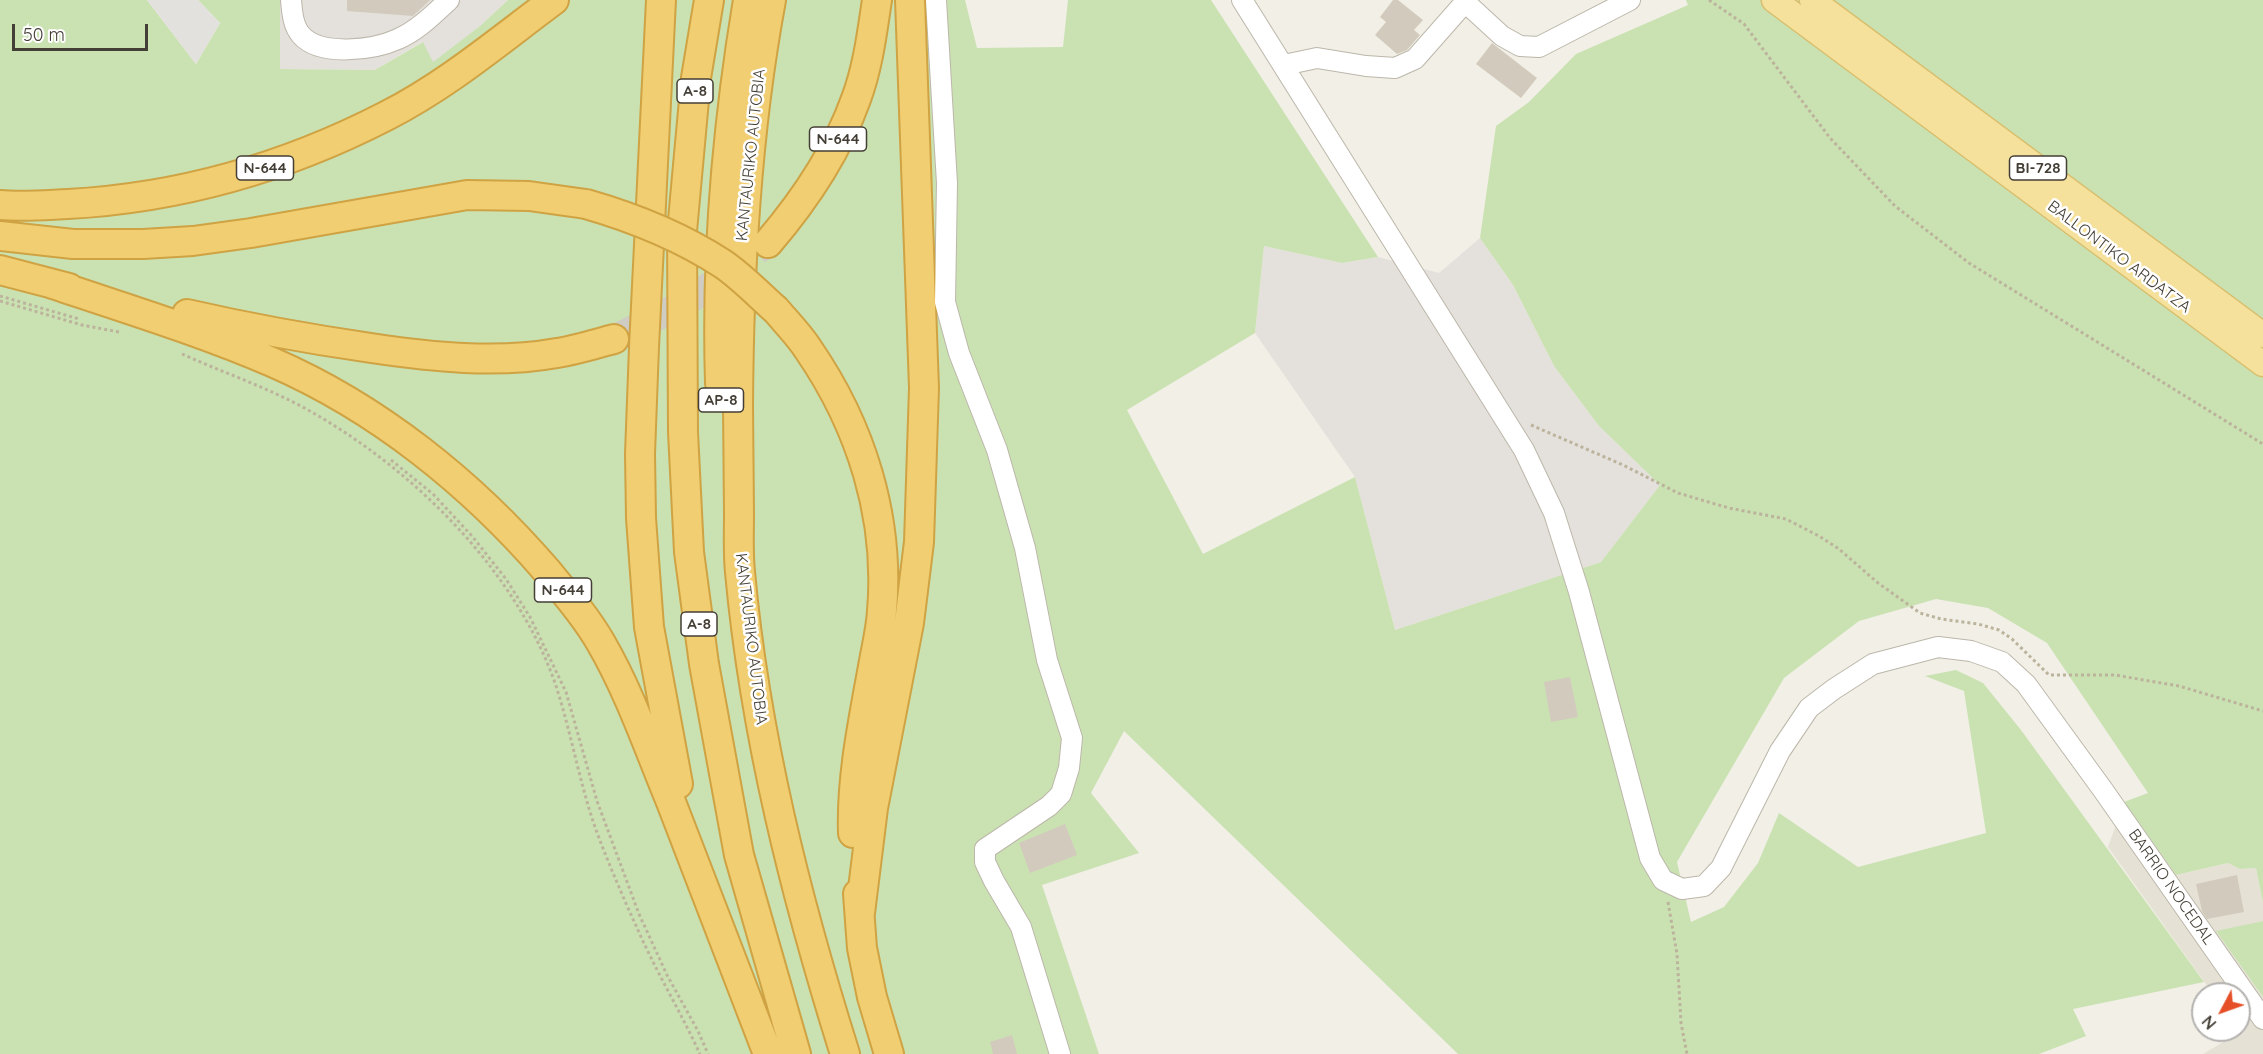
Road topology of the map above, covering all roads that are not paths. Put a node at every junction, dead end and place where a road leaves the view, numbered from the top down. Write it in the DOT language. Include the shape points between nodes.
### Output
graph roads {
  1 [pos="291,0"];
  2 [pos="449,0"];
  3 [pos="532,0"];
  4 [pos="554,0"];
  5 [pos="661,0"];
  6 [pos="709,0"];
  7 [pos="748,0"];
  8 [pos="771,0"];
  9 [pos="910,0"];
  10 [pos="936,0"];
  11 [pos="1630,0"];
  12 [pos="1774,0"];
  13 [pos="1812,0"];
  14 [pos="1243,1"];
  15 [pos="1467,2"];
  16 [pos="875,6"];
  17 [pos="500,40"];
  18 [pos="1284,65"];
  19 [pos="0,205"];
  20 [pos="0,236"];
  21 [pos="768,243"];
  22 [pos="0,270"];
  23 [pos="50,283"];
  24 [pos="2263,335"];
  25 [pos="614,339"];
  26 [pos="2263,364"];
  27 [pos="740,570"];
  28 [pos="693,858"];
  29 [pos="860,913"];
  30 [pos="2263,1019"];
  31 [pos="768,1054"];
  32 [pos="796,1054"];
  33 [pos="845,1054"];
  34 [pos="889,1054"];
  35 [pos="1060,1054"];
  1 -- 2 [label="street" via="292,16 301,35 324,49 372,48 398,39"];
  3 -- 17 [label="highway, N-644"];
  4 -- 17 [label="highway, N-644"];
  5 -- 28 [label="highway" via="641,518 649,627"];
  6 -- 32 [label="highway, A-8" via="696,78 682,231 683,432 689,552 704,664 739,855"];
  7 -- 27 [label="highway, AP-8" via="736,72 724,195 718,328 722,434"];
  8 -- 27 [label="highway, KANTAURIKO AUTOBIA" via="757,82 743,228 739,331"];
  9 -- 29 [label="highway" via="924,388 919,542 909,623 873,808"];
  10 -- 35 [label="street" via="947,183 945,302 959,353 1000,461 1025,548 1047,660 1072,738 1061,794 985,849 985,862 1021,927"];
  11 -- 15 [label="street" via="1539,47 1520,46 1502,36"];
  12 -- 26 [label="main road, BALLONTIKO ARDATZA / BI-728"];
  13 -- 24 [label="main road, BALLONTIKO ARDATZA / BI-728"];
  14 -- 18 [label="street"];
  15 -- 18 [label="street" via="1415,59 1395,68 1317,58"];
  16 -- 21 [label="highway, N-644" via="867,62 834,149 809,190"];
  17 -- 19 [label="highway, N-644" via="387,116 269,167 193,188 107,202"];
  18 -- 30 [label="street, BARRIO NOCEDAL" via="1524,450 1554,513 1650,858 1663,880 1682,889 1704,886 1721,868 1780,751 1809,708 1834,689 1874,664 1938,647 1971,651 2002,662 2026,684"];
  20 -- 29 [label="highway, bridge" via="73,244 193,241 467,195 529,196 586,204 627,216 675,236 725,266 776,310 807,347 839,397 862,449 874,495 883,556 882,612 859,748 853,830"];
  22 -- 23 [label="highway, N-644"];
  23 -- 25 [label="highway, N-644" via="267,332 402,353 522,357"];
  23 -- 28 [label="highway, N-644" via="273,363 337,395 404,438 460,483 516,535 572,601 599,641 620,680"];
  27 -- 33 [label="highway, KANTAURIKO AUTOBIA" via="768,763 802,912"];
  28 -- 31 [label="highway"];
  29 -- 34 [label="highway" via="870,988"];
}
